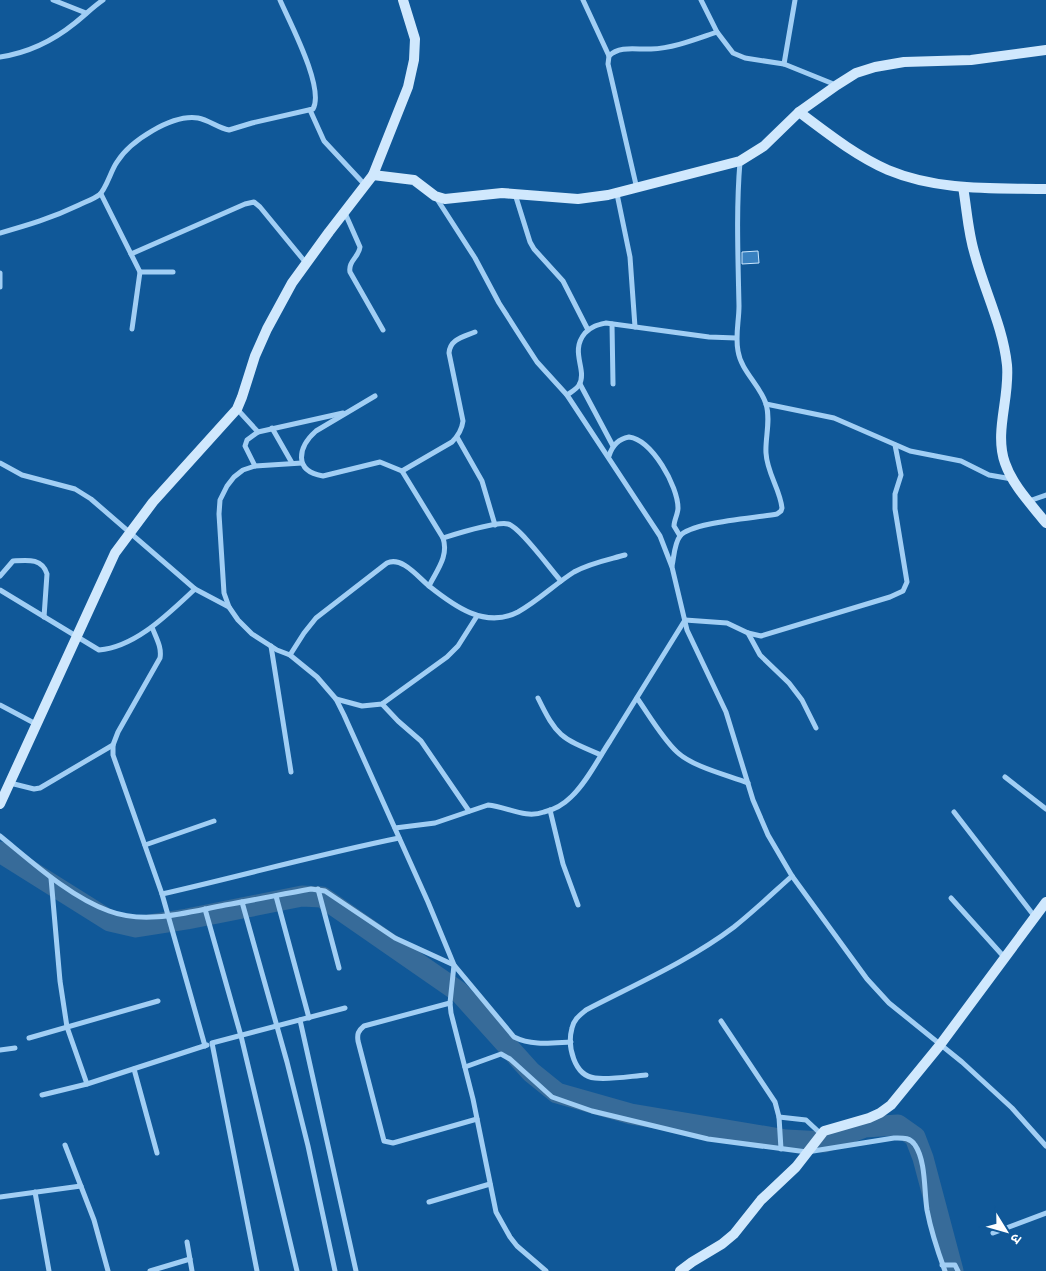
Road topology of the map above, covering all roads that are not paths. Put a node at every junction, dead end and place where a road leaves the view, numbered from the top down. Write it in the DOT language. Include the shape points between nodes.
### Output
graph roads {
  1 [pos="54,0"];
  2 [pos="103,0"];
  3 [pos="280,0"];
  4 [pos="403,0"];
  5 [pos="584,0"];
  6 [pos="701,0"];
  7 [pos="795,0"];
  8 [pos="86,13"];
  9 [pos="717,32"];
  10 [pos="1046,50"];
  11 [pos="609,56"];
  12 [pos="0,57"];
  13 [pos="784,64"];
  14 [pos="837,85"];
  15 [pos="310,110"];
  16 [pos="799,112"];
  17 [pos="740,161"];
  18 [pos="373,175"];
  19 [pos="366,186"];
  20 [pos="963,187"];
  21 [pos="637,189"];
  22 [pos="1046,189"];
  23 [pos="101,194"];
  24 [pos="515,194"];
  25 [pos="617,194"];
  26 [pos="435,196"];
  27 [pos="344,212"];
  28 [pos="0,233"];
  29 [pos="131,254"];
  30 [pos="306,263"];
  31 [pos="140,272"];
  32 [pos="173,272"];
  33 [pos="0,273"];
  34 [pos="0,287"];
  35 [pos="612,324"];
  36 [pos="635,327"];
  37 [pos="132,329"];
  38 [pos="383,330"];
  39 [pos="588,330"];
  40 [pos="475,332"];
  41 [pos="736,338"];
  42 [pos="580,384"];
  43 [pos="613,384"];
  44 [pos="567,395"];
  45 [pos="375,396"];
  46 [pos="766,404"];
  47 [pos="237,409"];
  48 [pos="347,412"];
  49 [pos="317,418"];
  50 [pos="322,427"];
  51 [pos="272,428"];
  52 [pos="258,432"];
  53 [pos="457,437"];
  54 [pos="896,445"];
  55 [pos="613,446"];
  56 [pos="609,456"];
  57 [pos="0,463"];
  58 [pos="292,463"];
  59 [pos="302,463"];
  60 [pos="255,466"];
  61 [pos="402,471"];
  62 [pos="1012,479"];
  63 [pos="1046,495"];
  64 [pos="1028,501"];
  65 [pos="1046,523"];
  66 [pos="496,525"];
  67 [pos="130,532"];
  68 [pos="680,536"];
  69 [pos="442,538"];
  70 [pos="625,555"];
  71 [pos="672,567"];
  72 [pos="0,576"];
  73 [pos="561,581"];
  74 [pos="429,586"];
  75 [pos="195,589"];
  76 [pos="0,590"];
  77 [pos="230,607"];
  78 [pos="477,616"];
  79 [pos="44,617"];
  80 [pos="684,620"];
  81 [pos="152,627"];
  82 [pos="748,633"];
  83 [pos="77,637"];
  84 [pos="271,646"];
  85 [pos="290,655"];
  86 [pos="538,698"];
  87 [pos="637,698"];
  88 [pos="336,699"];
  89 [pos="382,704"];
  90 [pos="0,705"];
  91 [pos="37,724"];
  92 [pos="816,728"];
  93 [pos="113,746"];
  94 [pos="601,755"];
  95 [pos="291,772"];
  96 [pos="1005,777"];
  97 [pos="10,783"];
  98 [pos="748,783"];
  99 [pos="0,804"];
  100 [pos="1046,809"];
  101 [pos="550,810"];
  102 [pos="469,811"];
  103 [pos="954,812"];
  104 [pos="214,821"];
  105 [pos="394,828"];
  106 [pos="0,836"];
  107 [pos="399,838"];
  108 [pos="145,845"];
  109 [pos="792,876"];
  110 [pos="51,878"];
  111 [pos="318,889"];
  112 [pos="162,894"];
  113 [pos="276,896"];
  114 [pos="951,898"];
  115 [pos="242,902"];
  116 [pos="1046,902"];
  117 [pos="578,905"];
  118 [pos="205,909"];
  119 [pos="169,916"];
  120 [pos="1035,917"];
  121 [pos="1006,958"];
  122 [pos="454,965"];
  123 [pos="339,968"];
  124 [pos="158,1001"];
  125 [pos="450,1003"];
  126 [pos="345,1008"];
  127 [pos="309,1018"];
  128 [pos="300,1020"];
  129 [pos="721,1021"];
  130 [pos="278,1026"];
  131 [pos="68,1027"];
  132 [pos="241,1036"];
  133 [pos="29,1038"];
  134 [pos="571,1042"];
  135 [pos="212,1043"];
  136 [pos="940,1045"];
  137 [pos="205,1046"];
  138 [pos="15,1048"];
  139 [pos="0,1050"];
  140 [pos="465,1067"];
  141 [pos="134,1069"];
  142 [pos="646,1075"];
  143 [pos="88,1084"];
  144 [pos="42,1095"];
  145 [pos="779,1117"];
  146 [pos="477,1119"];
  147 [pos="820,1135"];
  148 [pos="66,1145"];
  149 [pos="1046,1146"];
  150 [pos="781,1147"];
  151 [pos="809,1149"];
  152 [pos="157,1153"];
  153 [pos="490,1184"];
  154 [pos="81,1186"];
  155 [pos="35,1192"];
  156 [pos="0,1197"];
  157 [pos="429,1202"];
  158 [pos="1046,1213"];
  159 [pos="993,1233"];
  160 [pos="187,1242"];
  161 [pos="190,1259"];
  162 [pos="944,1267"];
  163 [pos="49,1271"];
  164 [pos="108,1271"];
  165 [pos="150,1271"];
  166 [pos="192,1271"];
  167 [pos="257,1271"];
  168 [pos="297,1271"];
  169 [pos="335,1271"];
  170 [pos="356,1271"];
  171 [pos="546,1271"];
  172 [pos="680,1271"];
  173 [pos="958,1271"];
  1 -- 8 [label="street"];
  2 -- 8 [label="street"];
  3 -- 15 [label="street" via="310,66 315,106"];
  4 -- 18 [label="street" via="413,27 414,60 406,92"];
  5 -- 11 [label="street"];
  6 -- 9 [label="street"];
  7 -- 13 [label="street"];
  8 -- 12 [label="street" via="67,29 35,47"];
  9 -- 11 [label="street" via="672,46 649,50 630,48"];
  9 -- 13 [label="street" via="737,55"];
  10 -- 14 [label="street" via="971,60 904,62 856,73"];
  11 -- 21 [label="street" via="608,64"];
  13 -- 14 [label="street"];
  14 -- 16 [label="street"];
  15 -- 19 [label="street" via="324,141"];
  15 -- 23 [label="street" via="230,130 196,118 170,123 124,151"];
  16 -- 17 [label="street" via="764,146"];
  16 -- 20 [label="street" via="855,152 888,170 941,185"];
  17 -- 21 [label="street"];
  17 -- 41 [label="street" via="737,196 739,317"];
  18 -- 19 [label="street"];
  18 -- 26 [label="street" via="414,180"];
  19 -- 27 [label="street"];
  20 -- 22 [label="street"];
  20 -- 62 [label="street" via="974,255 993,308 1007,364 1000,443"];
  21 -- 25 [label="street"];
  23 -- 28 [label="street" via="53,218"];
  23 -- 29 [label="street"];
  24 -- 25 [label="street" via="578,199"];
  24 -- 26 [label="street" via="493,193 445,199"];
  24 -- 39 [label="street" via="530,242 563,281"];
  25 -- 36 [label="street" via="630,257"];
  26 -- 44 [label="street" via="522,339 542,368"];
  27 -- 30 [label="street"];
  27 -- 38 [label="street" via="360,247 360,252 350,264 350,272"];
  29 -- 30 [label="street" via="254,202"];
  29 -- 31 [label="street"];
  30 -- 47 [label="street" via="267,329"];
  31 -- 32 [label="street"];
  31 -- 37 [label="street"];
  33 -- 34 [label="street"];
  35 -- 36 [label="street"];
  35 -- 39 [label="street" via="595,325"];
  35 -- 43 [label="street"];
  36 -- 41 [label="street"];
  39 -- 42 [label="street" via="580,339 578,349"];
  40 -- 53 [label="street" via="452,342 450,346 463,421"];
  41 -- 46 [label="street" via="740,360"];
  42 -- 44 [label="street"];
  42 -- 55 [label="street"];
  44 -- 56 [label="street"];
  45 -- 48 [label="street"];
  46 -- 54 [label="street" via="834,418"];
  46 -- 68 [label="street" via="766,454 781,511 695,528"];
  47 -- 52 [label="street"];
  47 -- 67 [label="street"];
  48 -- 49 [label="street"];
  48 -- 50 [label="street"];
  49 -- 50 [label="street"];
  49 -- 51 [label="street"];
  50 -- 59 [label="street" via="303,446"];
  51 -- 52 [label="street"];
  51 -- 58 [label="street"];
  52 -- 60 [label="street" via="245,443"];
  53 -- 61 [label="street"];
  53 -- 66 [label="street" via="482,481"];
  54 -- 62 [label="street" via="918,453 962,461 989,475"];
  54 -- 82 [label="street" via="901,475 895,494 895,509 907,582 903,591 761,636"];
  55 -- 56 [label="street"];
  55 -- 68 [label="street" via="624,438 634,438 663,466 678,504 674,526"];
  56 -- 71 [label="street" via="660,536"];
  57 -- 67 [label="street" via="22,476 74,489"];
  58 -- 59 [label="street"];
  58 -- 60 [label="street"];
  59 -- 61 [label="street" via="308,471 323,476 380,462"];
  60 -- 77 [label="street" via="234,477 220,500 224,593"];
  61 -- 69 [label="street"];
  62 -- 64 [label="street"];
  63 -- 64 [label="street"];
  64 -- 65 [label="street"];
  66 -- 69 [label="street"];
  66 -- 73 [label="street" via="508,524 519,531"];
  67 -- 75 [label="street"];
  67 -- 83 [label="street" via="115,553"];
  68 -- 71 [label="street"];
  69 -- 74 [label="street" via="445,554"];
  70 -- 73 [label="street" via="584,567"];
  71 -- 80 [label="street"];
  72 -- 79 [label="street" via="13,561 28,560 41,564 47,574"];
  73 -- 78 [label="street" via="507,617"];
  74 -- 78 [label="street"];
  74 -- 85 [label="street" via="393,560 316,618"];
  75 -- 77 [label="street"];
  75 -- 81 [label="street"];
  76 -- 79 [label="street"];
  77 -- 84 [label="street" via="252,634"];
  78 -- 89 [label="street" via="448,657"];
  79 -- 83 [label="street"];
  80 -- 82 [label="street" via="727,623"];
  80 -- 87 [label="street"];
  80 -- 98 [label="street" via="726,712"];
  81 -- 83 [label="street" via="108,649 99,650"];
  81 -- 93 [label="street" via="161,651 160,658 124,719"];
  82 -- 92 [label="street" via="760,655 802,700"];
  83 -- 91 [label="street"];
  84 -- 85 [label="street"];
  84 -- 95 [label="street"];
  85 -- 88 [label="street"];
  86 -- 94 [label="street" via="556,731 575,744"];
  87 -- 94 [label="street"];
  87 -- 98 [label="street" via="683,756"];
  88 -- 89 [label="street" via="362,706"];
  88 -- 105 [label="street"];
  89 -- 102 [label="street" via="421,741"];
  90 -- 91 [label="street"];
  91 -- 97 [label="street"];
  93 -- 97 [label="street" via="40,788"];
  93 -- 108 [label="street" via="113,755"];
  94 -- 101 [label="street" via="570,798"];
  96 -- 100 [label="street"];
  97 -- 99 [label="street"];
  98 -- 109 [label="street" via="768,835"];
  101 -- 102 [label="street" via="532,815 488,805"];
  101 -- 117 [label="street" via="563,864"];
  102 -- 105 [label="street" via="435,823"];
  103 -- 120 [label="street"];
  104 -- 108 [label="street"];
  105 -- 107 [label="street"];
  106 -- 110 [label="street"];
  107 -- 112 [label="street"];
  107 -- 122 [label="street"];
  108 -- 112 [label="street"];
  109 -- 134 [label="street" via="715,940 586,1010 574,1022"];
  109 -- 136 [label="street" via="867,979"];
  110 -- 119 [label="street" via="109,912 124,916"];
  110 -- 131 [label="street" via="60,981"];
  111 -- 113 [label="street"];
  111 -- 122 [label="street" via="395,938"];
  111 -- 123 [label="street"];
  112 -- 119 [label="street"];
  113 -- 115 [label="street"];
  113 -- 127 [label="street"];
  114 -- 121 [label="street"];
  115 -- 118 [label="street"];
  115 -- 130 [label="street"];
  116 -- 120 [label="street"];
  118 -- 119 [label="street"];
  118 -- 132 [label="street"];
  119 -- 137 [label="street"];
  120 -- 121 [label="street"];
  121 -- 136 [label="street"];
  122 -- 125 [label="street"];
  122 -- 134 [label="street" via="514,1037 538,1044"];
  124 -- 131 [label="street"];
  125 -- 140 [label="street"];
  125 -- 146 [label="street" via="364,1026 357,1034 358,1041 384,1141 393,1143"];
  126 -- 127 [label="street"];
  127 -- 128 [label="street"];
  128 -- 130 [label="street"];
  128 -- 170 [label="street"];
  129 -- 145 [label="street" via="771,1094"];
  130 -- 132 [label="street"];
  130 -- 169 [label="street"];
  131 -- 133 [label="street"];
  131 -- 143 [label="street"];
  132 -- 135 [label="street"];
  132 -- 168 [label="street"];
  134 -- 142 [label="street" via="571,1054 583,1074 595,1078"];
  135 -- 137 [label="street"];
  135 -- 167 [label="street"];
  136 -- 147 [label="street" via="891,1106"];
  136 -- 149 [label="street" via="1012,1108"];
  137 -- 141 [label="street"];
  138 -- 139 [label="street"];
  140 -- 146 [label="street"];
  140 -- 150 [label="street" via="501,1054 552,1097 576,1106 708,1139"];
  141 -- 143 [label="street"];
  141 -- 152 [label="street"];
  143 -- 144 [label="street"];
  145 -- 147 [label="street" via="806,1120"];
  145 -- 150 [label="street"];
  146 -- 153 [label="street"];
  147 -- 151 [label="street"];
  148 -- 154 [label="street"];
  150 -- 151 [label="street"];
  151 -- 162 [label="street" via="894,1138 910,1140 919,1155 928,1210"];
  151 -- 172 [label="street" via="734,1234"];
  153 -- 157 [label="street"];
  153 -- 171 [label="street" via="496,1212 510,1237"];
  154 -- 155 [label="street"];
  154 -- 164 [label="street"];
  155 -- 156 [label="street"];
  155 -- 163 [label="street"];
  158 -- 159 [label="street"];
  160 -- 161 [label="street"];
  161 -- 165 [label="street"];
  161 -- 166 [label="street"];
  162 -- 173 [label="street" via="953,1264"];
}
